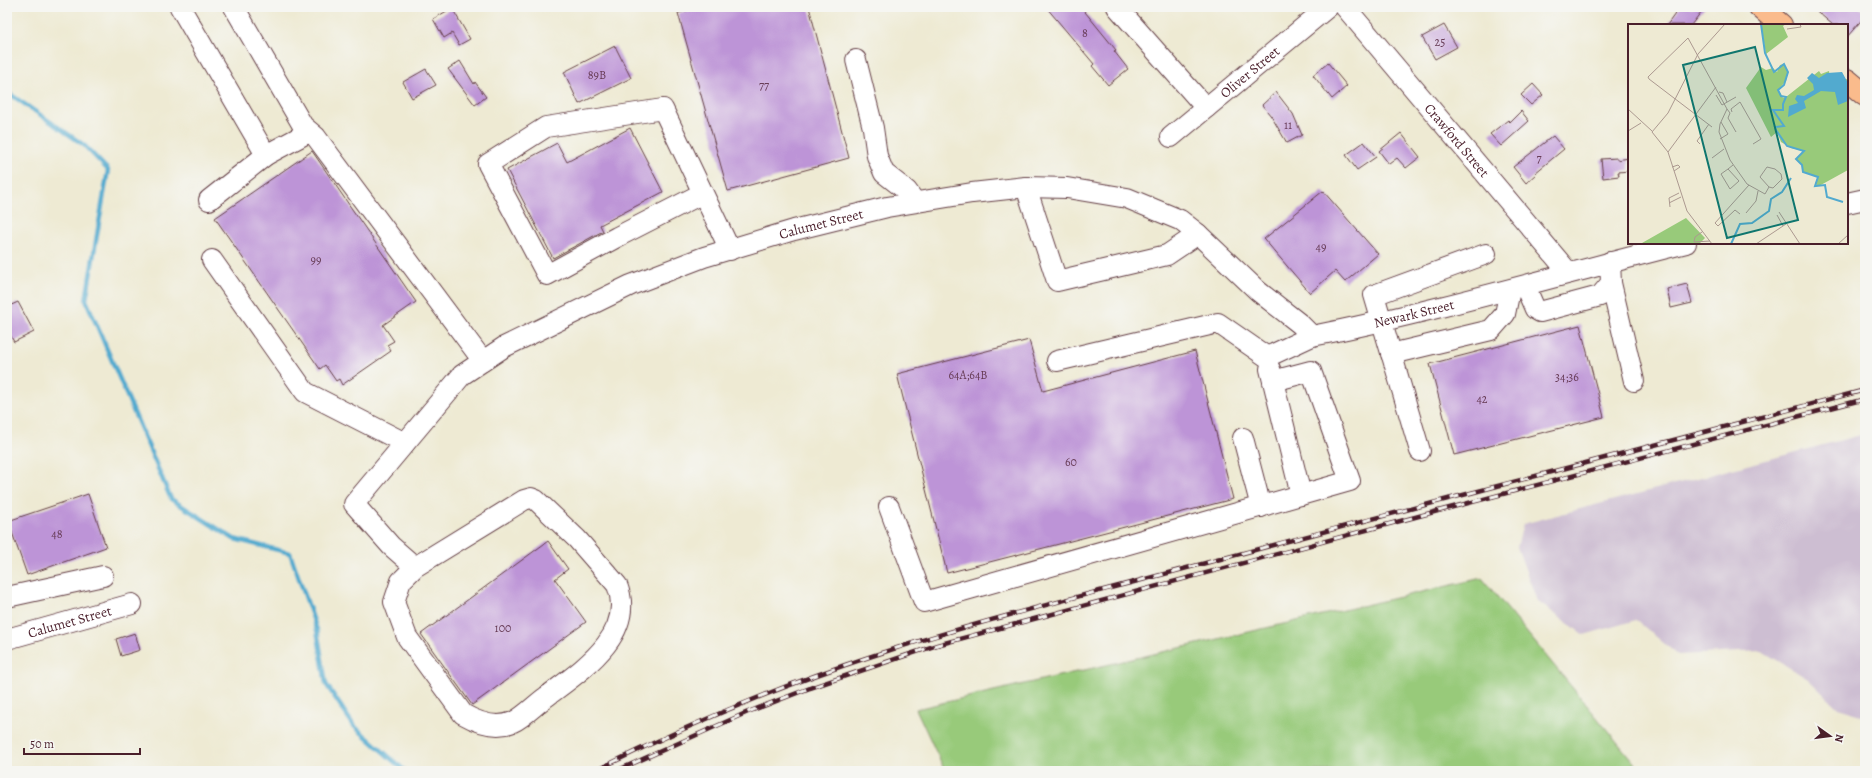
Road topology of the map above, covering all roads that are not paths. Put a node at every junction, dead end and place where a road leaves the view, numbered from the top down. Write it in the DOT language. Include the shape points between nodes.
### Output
graph roads {
  1 [pos="180,7"];
  2 [pos="234,7"];
  3 [pos="1117,7"];
  4 [pos="1328,7"];
  5 [pos="1345,7"];
  6 [pos="1760,7"];
  7 [pos="1780,24"];
  8 [pos="856,60"];
  9 [pos="1848,81"];
  10 [pos="1865,94"];
  11 [pos="1206,108"];
  12 [pos="309,132"];
  13 [pos="1171,137"];
  14 [pos="266,155"];
  15 [pos="1026,187"];
  16 [pos="703,193"];
  17 [pos="1865,199"];
  18 [pos="208,200"];
  19 [pos="916,202"];
  20 [pos="1848,203"];
  21 [pos="1198,234"];
  22 [pos="1682,244"];
  23 [pos="730,250"];
  24 [pos="1486,254"];
  25 [pos="212,260"];
  26 [pos="1610,262"];
  27 [pos="1569,273"];
  28 [pos="1611,283"];
  29 [pos="1518,288"];
  30 [pos="1382,321"];
  31 [pos="1312,336"];
  32 [pos="1391,354"];
  33 [pos="1267,357"];
  34 [pos="483,361"];
  35 [pos="1056,361"];
  36 [pos="1273,381"];
  37 [pos="1634,381"];
  38 [pos="1243,438"];
  39 [pos="405,443"];
  40 [pos="1420,451"];
  41 [pos="1301,495"];
  42 [pos="889,507"];
  43 [pos="1261,507"];
  44 [pos="415,567"];
  45 [pos="104,576"];
  46 [pos="7,597"];
  47 [pos="132,604"];
  48 [pos="7,638"];
  1 -- 14 [label="street"];
  2 -- 12 [label="street" via="303,126"];
  3 -- 11 [label="street"];
  4 -- 11 [label="street, Oliver Street"];
  5 -- 27 [label="street, Crawford Street"];
  6 -- 7 [label="main road"];
  8 -- 19 [label="street" via="884,173 907,191"];
  9 -- 10 [label="main road"];
  11 -- 13 [label="street, Oliver Street"];
  12 -- 14 [label="street"];
  12 -- 34 [label="street" via="321,144"];
  14 -- 18 [label="street"];
  15 -- 19 [label="street, Calumet Street"];
  15 -- 21 [label="street, Calumet Street" via="1067,188 1127,198 1180,220"];
  15 -- 21 [label="street" via="1057,281 1167,255"];
  16 -- 16 [label="street" via="663,108 546,127 488,164 547,275"];
  16 -- 23 [label="street"];
  17 -- 20 [label="street"];
  19 -- 23 [label="street, Calumet Street" via="794,230"];
  21 -- 31 [label="street" via="1258,291"];
  22 -- 26 [label="street, Newark Street"];
  23 -- 34 [label="street, Calumet Street" via="631,285 504,346"];
  24 -- 30 [label="street" via="1374,295"];
  25 -- 39 [label="street" via="305,392"];
  26 -- 27 [label="street, Newark Street"];
  26 -- 28 [label="street"];
  27 -- 29 [label="street, Newark Street"];
  28 -- 29 [label="street" via="1600,296 1540,312"];
  28 -- 37 [label="street"];
  29 -- 30 [label="street, Newark Street"];
  29 -- 32 [label="street" via="1504,314 1491,330"];
  30 -- 31 [label="street, Newark Street"];
  30 -- 32 [label="street"];
  31 -- 33 [label="street, Newark Street"];
  32 -- 40 [label="street"];
  33 -- 35 [label="street" via="1218,323"];
  33 -- 36 [label="street"];
  34 -- 39 [label="street, Calumet Street" via="462,374"];
  36 -- 41 [label="street"];
  36 -- 41 [label="street" via="1310,371 1350,481"];
  38 -- 43 [label="street"];
  39 -- 44 [label="street, Calumet Street" via="354,504"];
  41 -- 43 [label="street"];
  42 -- 43 [label="street" via="924,602"];
  44 -- 44 [label="street" via="531,498 577,539 617,585 622,602 616,629 600,652 579,672 513,722 490,724 476,721 463,714 456,706 407,637 394,602 401,581"];
  45 -- 46 [label="street"];
  47 -- 48 [label="street, Calumet Street"];
}
